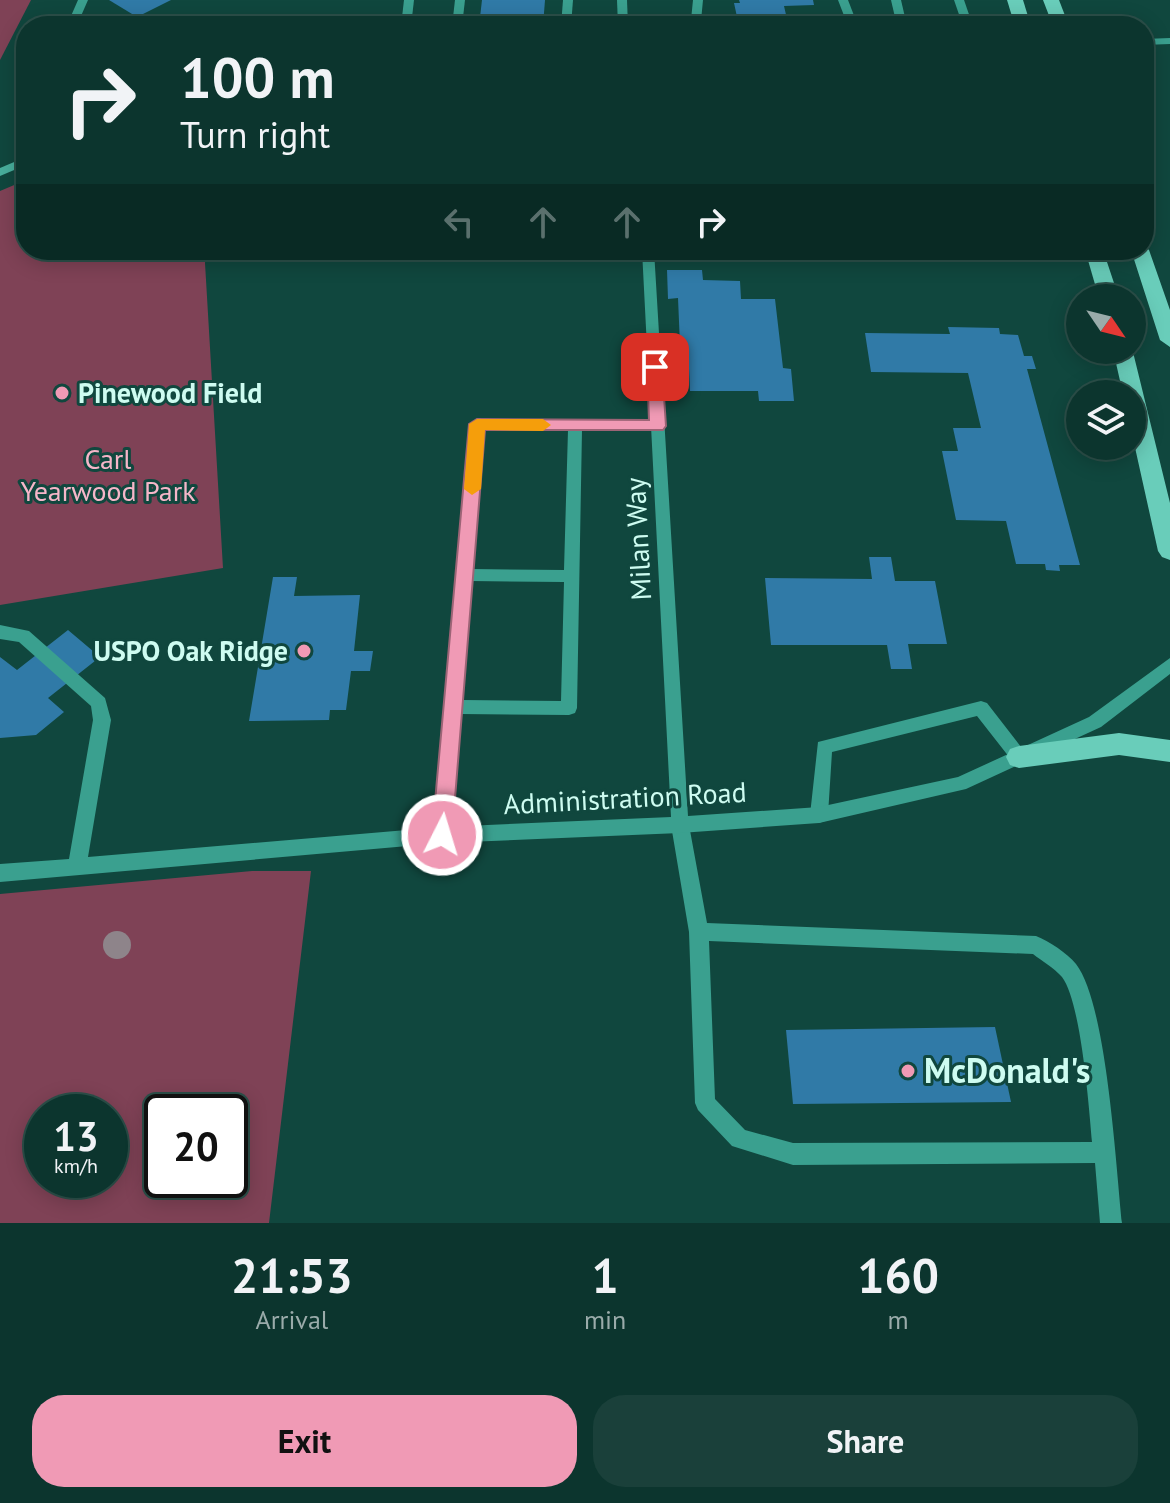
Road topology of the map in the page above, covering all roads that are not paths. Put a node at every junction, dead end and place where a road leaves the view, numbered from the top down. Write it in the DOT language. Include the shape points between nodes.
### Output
graph roads {
  1 [pos="649,260"];
  2 [pos="1097,260"];
  3 [pos="1143,260"];
  4 [pos="1105,284"];
  5 [pos="1170,340"];
  6 [pos="1126,364"];
  7 [pos="575,425"];
  8 [pos="658,426"];
  9 [pos="1170,551"];
  10 [pos="465,575"];
  11 [pos="573,576"];
  12 [pos="0,632"];
  13 [pos="1170,665"];
  14 [pos="453,707"];
  15 [pos="1170,751"];
  16 [pos="1019,757"];
  17 [pos="819,815"];
  18 [pos="680,825"];
  19 [pos="442,835"];
  20 [pos="77,865"];
  21 [pos="0,873"];
  22 [pos="699,932"];
  23 [pos="1103,1152"];
  24 [pos="1111,1223"];
  1 -- 8 [label="street, Milan Way"];
  2 -- 4 [label="highway"];
  3 -- 5 [label="highway"];
  6 -- 9 [label="highway"];
  7 -- 8 [label="street"];
  7 -- 10 [label="street" via="477,424"];
  7 -- 11 [label="street"];
  8 -- 18 [label="street, Milan Way"];
  10 -- 11 [label="street"];
  10 -- 14 [label="street"];
  11 -- 14 [label="street" via="569,708"];
  12 -- 20 [label="street" via="23,636 99,703 102,720"];
  13 -- 16 [label="street, Administration Road" via="1095,722"];
  14 -- 19 [label="street"];
  15 -- 16 [label="highway" via="1119,744"];
  16 -- 17 [label="street, Administration Road" via="960,784"];
  16 -- 17 [label="street" via="981,708 824,747"];
  17 -- 18 [label="street, Administration Road"];
  18 -- 19 [label="street, Administration Road"];
  18 -- 22 [label="street, Milan Way"];
  19 -- 20 [label="street, Administration Road"];
  20 -- 21 [label="street, Administration Road"];
  22 -- 23 [label="street" via="1036,945 1071,973 1084,1002"];
  22 -- 23 [label="street, Milan Way" via="705,1103 739,1139 793,1154"];
  23 -- 24 [label="street"];
}
